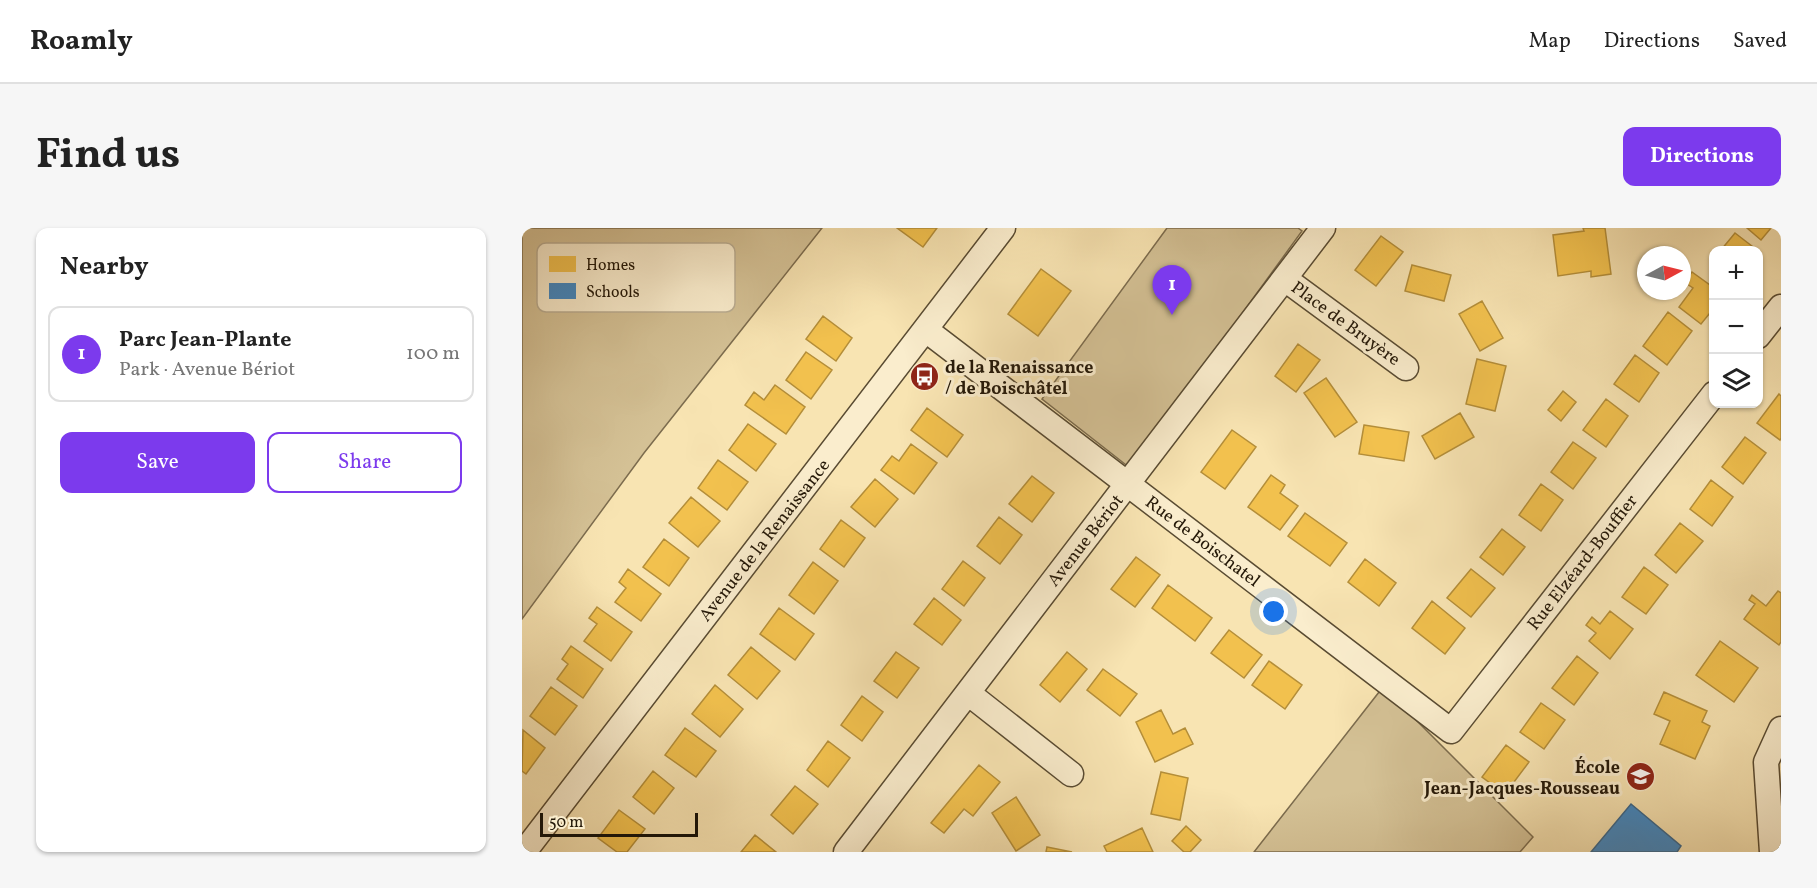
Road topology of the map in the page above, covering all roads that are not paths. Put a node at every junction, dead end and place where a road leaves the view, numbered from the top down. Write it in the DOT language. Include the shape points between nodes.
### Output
graph roads {
  1 [pos="1003,228"];
  2 [pos="1323,228"];
  3 [pos="1285,279"];
  4 [pos="1781,307"];
  5 [pos="926,330"];
  6 [pos="1763,330"];
  7 [pos="1406,368"];
  8 [pos="1709,399"];
  9 [pos="1128,484"];
  10 [pos="968,693"];
  11 [pos="1781,729"];
  12 [pos="1451,731"];
  13 [pos="1071,774"];
  14 [pos="524,852"];
  15 [pos="846,852"];
  16 [pos="1772,852"];
  1 -- 5 [label="street, Avenue de la Renaissance"];
  2 -- 3 [label="street, Avenue Bériot"];
  3 -- 7 [label="street, Place de Bruyère"];
  3 -- 9 [label="street, Avenue Bériot"];
  4 -- 6 [label="street"];
  5 -- 9 [label="street, Rue de Boischatel"];
  5 -- 14 [label="street, Avenue de la Renaissance"];
  8 -- 12 [label="street, Rue Elzéard-Bouffier"];
  9 -- 10 [label="street, Avenue Bériot"];
  9 -- 12 [label="street, Rue de Boischatel"];
  10 -- 13 [label="street"];
  10 -- 15 [label="street, Avenue Bériot"];
  11 -- 16 [label="street" via="1766,762"];
}
